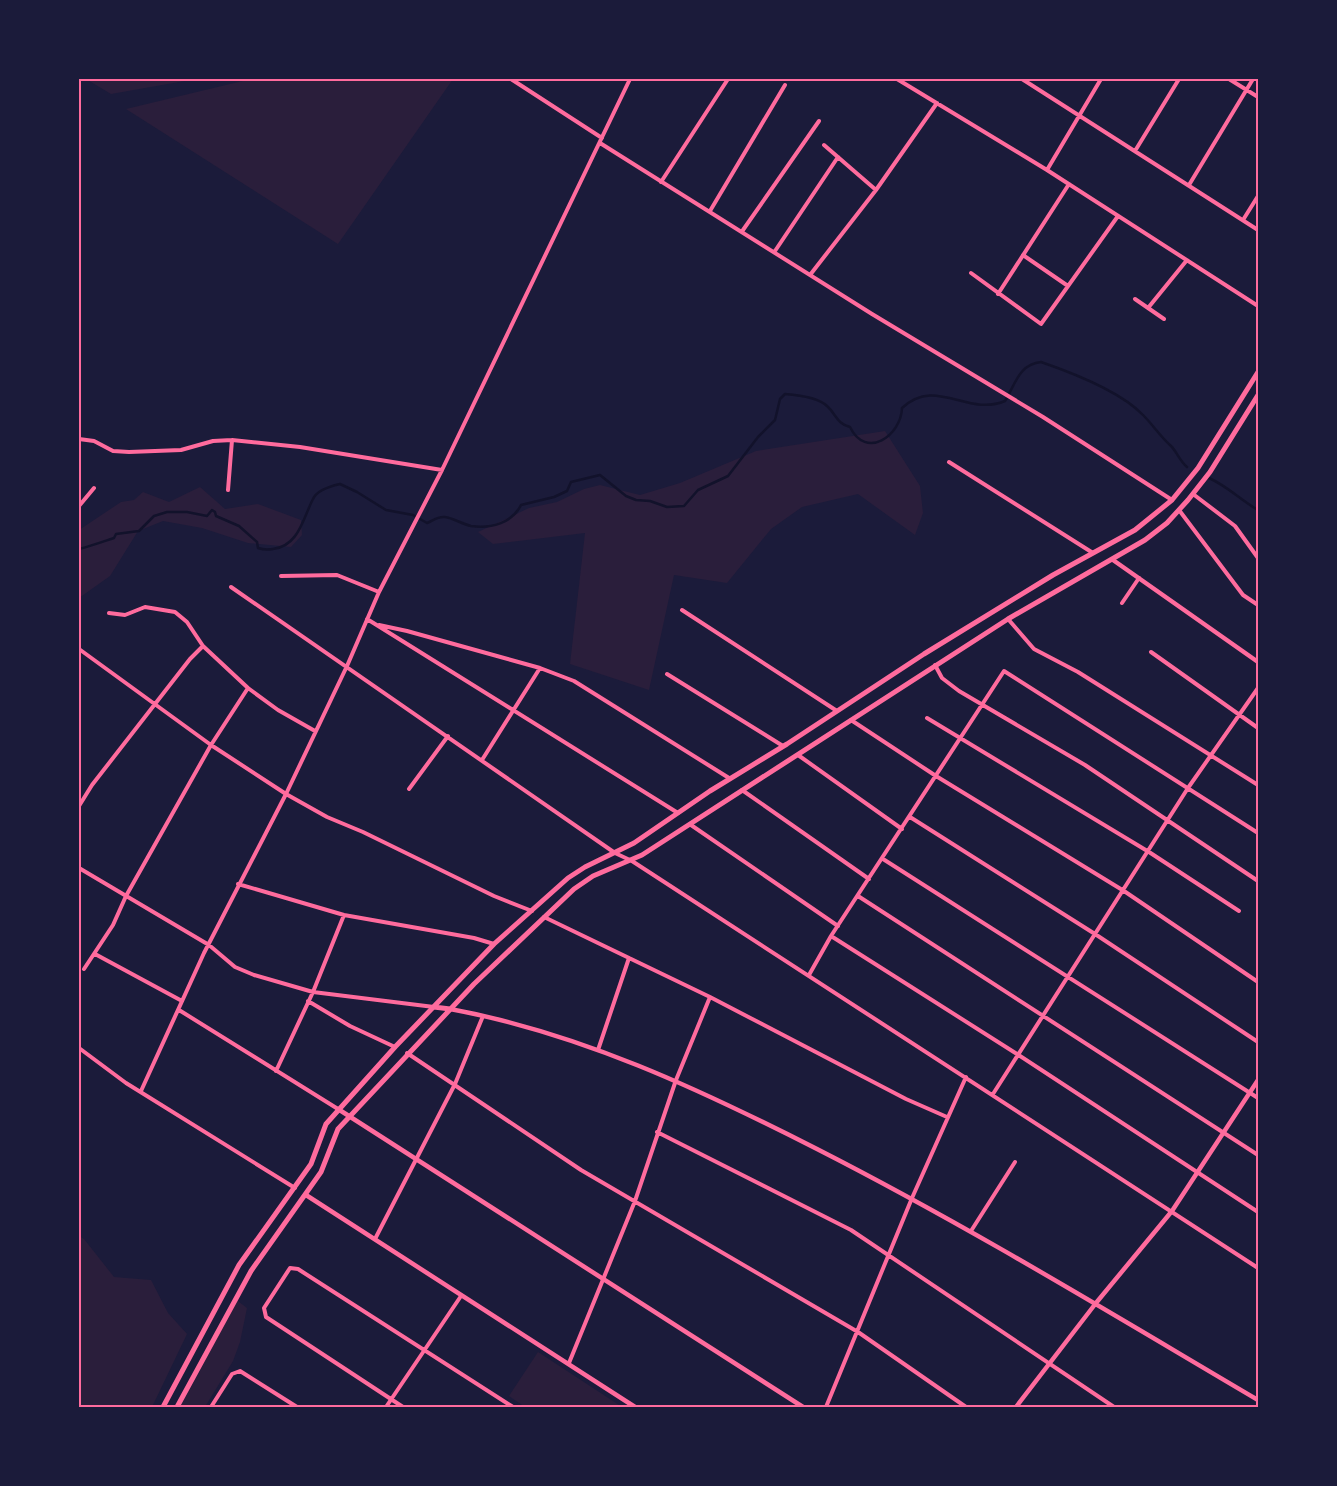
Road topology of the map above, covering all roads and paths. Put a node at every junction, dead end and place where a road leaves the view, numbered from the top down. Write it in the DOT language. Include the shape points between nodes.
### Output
graph roads {
  1 [pos="511,79"];
  2 [pos="630,79"];
  3 [pos="728,79"];
  4 [pos="897,79"];
  5 [pos="1022,79"];
  6 [pos="1101,79"];
  7 [pos="1179,79"];
  8 [pos="1228,79"];
  9 [pos="1253,79"];
  10 [pos="785,85"];
  11 [pos="1246,90"];
  12 [pos="1258,97"];
  13 [pos="938,103"];
  14 [pos="1079,116"];
  15 [pos="819,121"];
  16 [pos="602,138"];
  17 [pos="600,143"];
  18 [pos="824,146"];
  19 [pos="1136,151"];
  20 [pos="838,157"];
  21 [pos="1047,170"];
  22 [pos="661,182"];
  23 [pos="1069,184"];
  24 [pos="1189,186"];
  25 [pos="876,190"];
  26 [pos="1258,196"];
  27 [pos="710,211"];
  28 [pos="1118,216"];
  29 [pos="1243,220"];
  30 [pos="743,230"];
  31 [pos="1258,230"];
  32 [pos="774,251"];
  33 [pos="1023,256"];
  34 [pos="1187,260"];
  35 [pos="971,273"];
  36 [pos="810,275"];
  37 [pos="1068,286"];
  38 [pos="998,294"];
  39 [pos="1135,299"];
  40 [pos="1258,306"];
  41 [pos="1148,308"];
  42 [pos="1164,319"];
  43 [pos="1258,372"];
  44 [pos="1258,395"];
  45 [pos="79,440"];
  46 [pos="232,440"];
  47 [pos="949,462"];
  48 [pos="442,470"];
  49 [pos="94,488"];
  50 [pos="228,490"];
  51 [pos="1193,494"];
  52 [pos="1170,498"];
  53 [pos="79,506"];
  54 [pos="1179,510"];
  55 [pos="1094,554"];
  56 [pos="1258,558"];
  57 [pos="1113,560"];
  58 [pos="281,576"];
  59 [pos="1139,578"];
  60 [pos="231,587"];
  61 [pos="379,592"];
  62 [pos="1122,603"];
  63 [pos="1258,605"];
  64 [pos="682,610"];
  65 [pos="109,613"];
  66 [pos="1008,618"];
  67 [pos="367,619"];
  68 [pos="379,626"];
  69 [pos="203,646"];
  70 [pos="79,649"];
  71 [pos="1151,652"];
  72 [pos="1258,662"];
  73 [pos="935,664"];
  74 [pos="347,666"];
  75 [pos="540,668"];
  76 [pos="666,674"];
  77 [pos="248,688"];
  78 [pos="1258,688"];
  79 [pos="981,705"];
  80 [pos="155,706"];
  81 [pos="513,710"];
  82 [pos="838,712"];
  83 [pos="1240,716"];
  84 [pos="927,718"];
  85 [pos="851,720"];
  86 [pos="1258,728"];
  87 [pos="315,731"];
  88 [pos="448,736"];
  89 [pos="960,738"];
  90 [pos="212,745"];
  91 [pos="782,746"];
  92 [pos="1211,755"];
  93 [pos="798,756"];
  94 [pos="482,760"];
  95 [pos="936,776"];
  96 [pos="729,778"];
  97 [pos="1258,785"];
  98 [pos="1188,788"];
  99 [pos="409,789"];
  100 [pos="742,790"];
  101 [pos="286,794"];
  102 [pos="79,806"];
  103 [pos="678,813"];
  104 [pos="910,818"];
  105 [pos="1168,820"];
  106 [pos="691,825"];
  107 [pos="902,829"];
  108 [pos="1258,833"];
  109 [pos="1149,852"];
  110 [pos="615,853"];
  111 [pos="884,859"];
  112 [pos="632,861"];
  113 [pos="79,868"];
  114 [pos="869,879"];
  115 [pos="1258,881"];
  116 [pos="238,884"];
  117 [pos="1124,890"];
  118 [pos="126,896"];
  119 [pos="858,896"];
  120 [pos="532,911"];
  121 [pos="1239,911"];
  122 [pos="344,915"];
  123 [pos="544,917"];
  124 [pos="838,926"];
  125 [pos="1095,934"];
  126 [pos="831,936"];
  127 [pos="494,944"];
  128 [pos="209,945"];
  129 [pos="95,954"];
  130 [pos="629,958"];
  131 [pos="84,969"];
  132 [pos="809,975"];
  133 [pos="1068,975"];
  134 [pos="1258,982"];
  135 [pos="313,992"];
  136 [pos="710,997"];
  137 [pos="182,1001"];
  138 [pos="308,1001"];
  139 [pos="434,1007"];
  140 [pos="450,1009"];
  141 [pos="179,1010"];
  142 [pos="1043,1014"];
  143 [pos="483,1016"];
  144 [pos="1258,1042"];
  145 [pos="395,1047"];
  146 [pos="79,1048"];
  147 [pos="598,1050"];
  148 [pos="407,1054"];
  149 [pos="1018,1054"];
  150 [pos="276,1071"];
  151 [pos="966,1077"];
  152 [pos="676,1080"];
  153 [pos="1258,1080"];
  154 [pos="455,1084"];
  155 [pos="141,1091"];
  156 [pos="1250,1093"];
  157 [pos="993,1094"];
  158 [pos="1258,1098"];
  159 [pos="338,1109"];
  160 [pos="349,1116"];
  161 [pos="948,1117"];
  162 [pos="657,1132"];
  163 [pos="1224,1133"];
  164 [pos="1258,1155"];
  165 [pos="415,1159"];
  166 [pos="1015,1162"];
  167 [pos="1197,1172"];
  168 [pos="295,1188"];
  169 [pos="306,1195"];
  170 [pos="912,1198"];
  171 [pos="635,1201"];
  172 [pos="1172,1211"];
  173 [pos="1258,1212"];
  174 [pos="971,1231"];
  175 [pos="375,1239"];
  176 [pos="888,1256"];
  177 [pos="1258,1268"];
  178 [pos="603,1280"];
  179 [pos="461,1296"];
  180 [pos="1096,1303"];
  181 [pos="858,1332"];
  182 [pos="424,1350"];
  183 [pos="569,1363"];
  184 [pos="1048,1363"];
  185 [pos="391,1400"];
  186 [pos="1258,1400"];
  187 [pos="626,1405"];
  188 [pos="163,1407"];
  189 [pos="177,1407"];
  190 [pos="211,1407"];
  191 [pos="297,1407"];
  192 [pos="386,1407"];
  193 [pos="402,1407"];
  194 [pos="513,1407"];
  195 [pos="635,1407"];
  196 [pos="803,1407"];
  197 [pos="826,1407"];
  198 [pos="966,1407"];
  199 [pos="1016,1407"];
  200 [pos="1114,1407"];
  1 -- 16 [label="street"];
  2 -- 16 [label="street"];
  3 -- 22 [label="street"];
  4 -- 13 [label="street"];
  5 -- 14 [label="street"];
  6 -- 14 [label="street"];
  7 -- 19 [label="street"];
  8 -- 11 [label="street"];
  9 -- 11 [label="street"];
  10 -- 27 [label="street"];
  11 -- 12 [label="street"];
  11 -- 24 [label="street"];
  13 -- 21 [label="street"];
  13 -- 25 [label="street"];
  14 -- 19 [label="street"];
  14 -- 21 [label="street"];
  15 -- 30 [label="street"];
  16 -- 17 [label="street"];
  17 -- 22 [label="street"];
  17 -- 48 [label="street"];
  18 -- 20 [label="street"];
  19 -- 24 [label="street"];
  20 -- 25 [label="street"];
  20 -- 32 [label="street"];
  21 -- 23 [label="street"];
  22 -- 27 [label="street"];
  23 -- 28 [label="street"];
  23 -- 33 [label="street"];
  24 -- 29 [label="street"];
  25 -- 36 [label="street"];
  26 -- 29 [label="street"];
  27 -- 30 [label="street"];
  28 -- 34 [label="street"];
  28 -- 37 [label="street"];
  29 -- 31 [label="street"];
  30 -- 32 [label="street"];
  32 -- 36 [label="street"];
  33 -- 37 [label="street"];
  33 -- 38 [label="street"];
  34 -- 40 [label="street"];
  34 -- 41 [label="street"];
  35 -- 38 [label="street"];
  36 -- 52 [label="street"];
  37 -- 38 [label="street" via="1039,323"];
  39 -- 41 [label="street"];
  41 -- 42 [label="street"];
  43 -- 52 [label="main road" via="1198,468"];
  44 -- 51 [label="main road"];
  45 -- 46 [label="street" via="94,441 113,452 129,452 181,450 213,441"];
  46 -- 48 [label="street" via="300,447"];
  46 -- 50 [label="street"];
  47 -- 55 [label="street"];
  48 -- 61 [label="street"];
  49 -- 53 [label="street"];
  51 -- 54 [label="main road"];
  51 -- 56 [label="street" via="1235,526"];
  52 -- 55 [label="main road" via="1135,530"];
  54 -- 57 [label="main road" via="1145,540"];
  54 -- 63 [label="street" via="1243,595"];
  55 -- 82 [label="main road" via="1003,605"];
  57 -- 59 [label="street"];
  57 -- 66 [label="main road"];
  58 -- 61 [label="street" via="337,575"];
  59 -- 62 [label="street"];
  59 -- 72 [label="street"];
  60 -- 74 [label="street"];
  61 -- 67 [label="street"];
  64 -- 82 [label="street"];
  65 -- 69 [label="street" via="125,615 145,607 168,609 187,622"];
  66 -- 73 [label="main road"];
  66 -- 92 [label="street" via="1034,649 1078,672"];
  67 -- 68 [label="street"];
  67 -- 74 [label="street"];
  68 -- 75 [label="street"];
  68 -- 81 [label="street"];
  69 -- 77 [label="street"];
  69 -- 80 [label="street"];
  70 -- 80 [label="street"];
  71 -- 83 [label="street"];
  73 -- 79 [label="street" via="942,678"];
  73 -- 85 [label="main road"];
  74 -- 87 [label="street"];
  74 -- 88 [label="street"];
  75 -- 81 [label="street"];
  75 -- 96 [label="street" via="574,681"];
  76 -- 91 [label="street"];
  77 -- 87 [label="street"];
  77 -- 90 [label="street"];
  78 -- 83 [label="street"];
  79 -- 89 [label="street"];
  79 -- 98 [label="street" via="1004,671"];
  79 -- 105 [label="street" via="1084,765"];
  80 -- 90 [label="street"];
  80 -- 102 [label="street"];
  81 -- 94 [label="street"];
  81 -- 103 [label="street"];
  82 -- 91 [label="main road"];
  83 -- 86 [label="street"];
  83 -- 92 [label="street"];
  84 -- 89 [label="street"];
  85 -- 93 [label="main road"];
  85 -- 95 [label="street"];
  87 -- 101 [label="street"];
  88 -- 94 [label="street"];
  88 -- 99 [label="street"];
  89 -- 95 [label="street"];
  89 -- 109 [label="street"];
  90 -- 101 [label="street"];
  90 -- 118 [label="street"];
  91 -- 96 [label="main road"];
  92 -- 97 [label="street"];
  92 -- 98 [label="street"];
  93 -- 100 [label="main road"];
  93 -- 107 [label="street"];
  94 -- 110 [label="street"];
  95 -- 104 [label="street"];
  95 -- 117 [label="street"];
  96 -- 103 [label="main road"];
  98 -- 105 [label="street"];
  98 -- 108 [label="street"];
  100 -- 106 [label="main road"];
  100 -- 114 [label="street"];
  101 -- 116 [label="street"];
  101 -- 120 [label="street" via="327,817"];
  103 -- 110 [label="main road"];
  104 -- 107 [label="street"];
  104 -- 125 [label="street"];
  105 -- 109 [label="street"];
  105 -- 115 [label="street"];
  106 -- 112 [label="main road"];
  106 -- 124 [label="street"];
  107 -- 111 [label="street"];
  109 -- 117 [label="street"];
  109 -- 121 [label="street"];
  110 -- 112 [label="street"];
  110 -- 120 [label="main road" via="585,866"];
  111 -- 114 [label="street"];
  111 -- 133 [label="street"];
  112 -- 123 [label="main road" via="593,876"];
  112 -- 132 [label="street"];
  113 -- 118 [label="street"];
  114 -- 119 [label="street"];
  116 -- 122 [label="street"];
  116 -- 128 [label="street"];
  117 -- 125 [label="street"];
  117 -- 134 [label="street"];
  118 -- 128 [label="street"];
  118 -- 129 [label="street"];
  119 -- 124 [label="street"];
  119 -- 142 [label="street"];
  120 -- 127 [label="main road"];
  122 -- 127 [label="street"];
  122 -- 135 [label="street"];
  123 -- 130 [label="street"];
  123 -- 140 [label="main road"];
  124 -- 126 [label="street"];
  125 -- 133 [label="street"];
  125 -- 144 [label="street"];
  126 -- 132 [label="street"];
  126 -- 149 [label="street"];
  127 -- 139 [label="main road"];
  128 -- 135 [label="street" via="235,968"];
  128 -- 137 [label="street"];
  129 -- 131 [label="street"];
  129 -- 137 [label="street"];
  130 -- 136 [label="street"];
  130 -- 147 [label="street"];
  132 -- 151 [label="street"];
  133 -- 142 [label="street"];
  133 -- 156 [label="street"];
  135 -- 138 [label="street"];
  135 -- 139 [label="street"];
  136 -- 152 [label="street"];
  136 -- 161 [label="street"];
  137 -- 141 [label="street"];
  138 -- 145 [label="street"];
  138 -- 150 [label="street"];
  139 -- 140 [label="main road"];
  139 -- 145 [label="main road"];
  140 -- 143 [label="street"];
  140 -- 148 [label="main road"];
  141 -- 150 [label="street"];
  141 -- 155 [label="street"];
  142 -- 149 [label="street"];
  142 -- 163 [label="street"];
  143 -- 147 [label="street" via="521,1024"];
  143 -- 154 [label="street"];
  145 -- 159 [label="main road"];
  146 -- 155 [label="street" via="126,1084"];
  147 -- 152 [label="street"];
  148 -- 154 [label="street"];
  148 -- 160 [label="main road"];
  149 -- 157 [label="street"];
  149 -- 167 [label="street"];
  150 -- 159 [label="street"];
  151 -- 157 [label="street"];
  151 -- 161 [label="street"];
  152 -- 162 [label="street"];
  152 -- 170 [label="street"];
  153 -- 156 [label="street"];
  154 -- 165 [label="street"];
  154 -- 171 [label="street" via="581,1170"];
  155 -- 168 [label="street"];
  156 -- 158 [label="street"];
  156 -- 163 [label="street"];
  157 -- 172 [label="street"];
  159 -- 160 [label="street"];
  159 -- 168 [label="main road" via="326,1124 311,1164"];
  160 -- 165 [label="street"];
  160 -- 169 [label="main road" via="338,1129 327,1160"];
  161 -- 170 [label="street"];
  162 -- 171 [label="street"];
  162 -- 176 [label="street" via="851,1230"];
  163 -- 164 [label="street"];
  163 -- 167 [label="street"];
  165 -- 175 [label="street"];
  165 -- 178 [label="street"];
  166 -- 174 [label="street"];
  167 -- 172 [label="street"];
  167 -- 173 [label="street"];
  168 -- 188 [label="main road" via="239,1265"];
  169 -- 175 [label="street"];
  169 -- 189 [label="main road" via="251,1271"];
  170 -- 174 [label="street"];
  170 -- 176 [label="street"];
  171 -- 178 [label="street"];
  171 -- 181 [label="street"];
  172 -- 177 [label="street"];
  172 -- 180 [label="street"];
  174 -- 180 [label="street"];
  175 -- 179 [label="street"];
  176 -- 181 [label="street"];
  176 -- 184 [label="street"];
  178 -- 183 [label="street"];
  178 -- 196 [label="street"];
  179 -- 182 [label="street"];
  179 -- 183 [label="street"];
  180 -- 184 [label="street"];
  180 -- 186 [label="street"];
  181 -- 197 [label="street"];
  181 -- 198 [label="street"];
  182 -- 185 [label="street"];
  182 -- 185 [label="street" via="298,1269 287,1271 264,1308 266,1317"];
  182 -- 194 [label="street"];
  183 -- 187 [label="street"];
  184 -- 199 [label="street"];
  184 -- 200 [label="street"];
  185 -- 192 [label="street"];
  185 -- 193 [label="street"];
  187 -- 195 [label="street"];
  190 -- 191 [label="street" via="232,1374 240,1371"];
}
